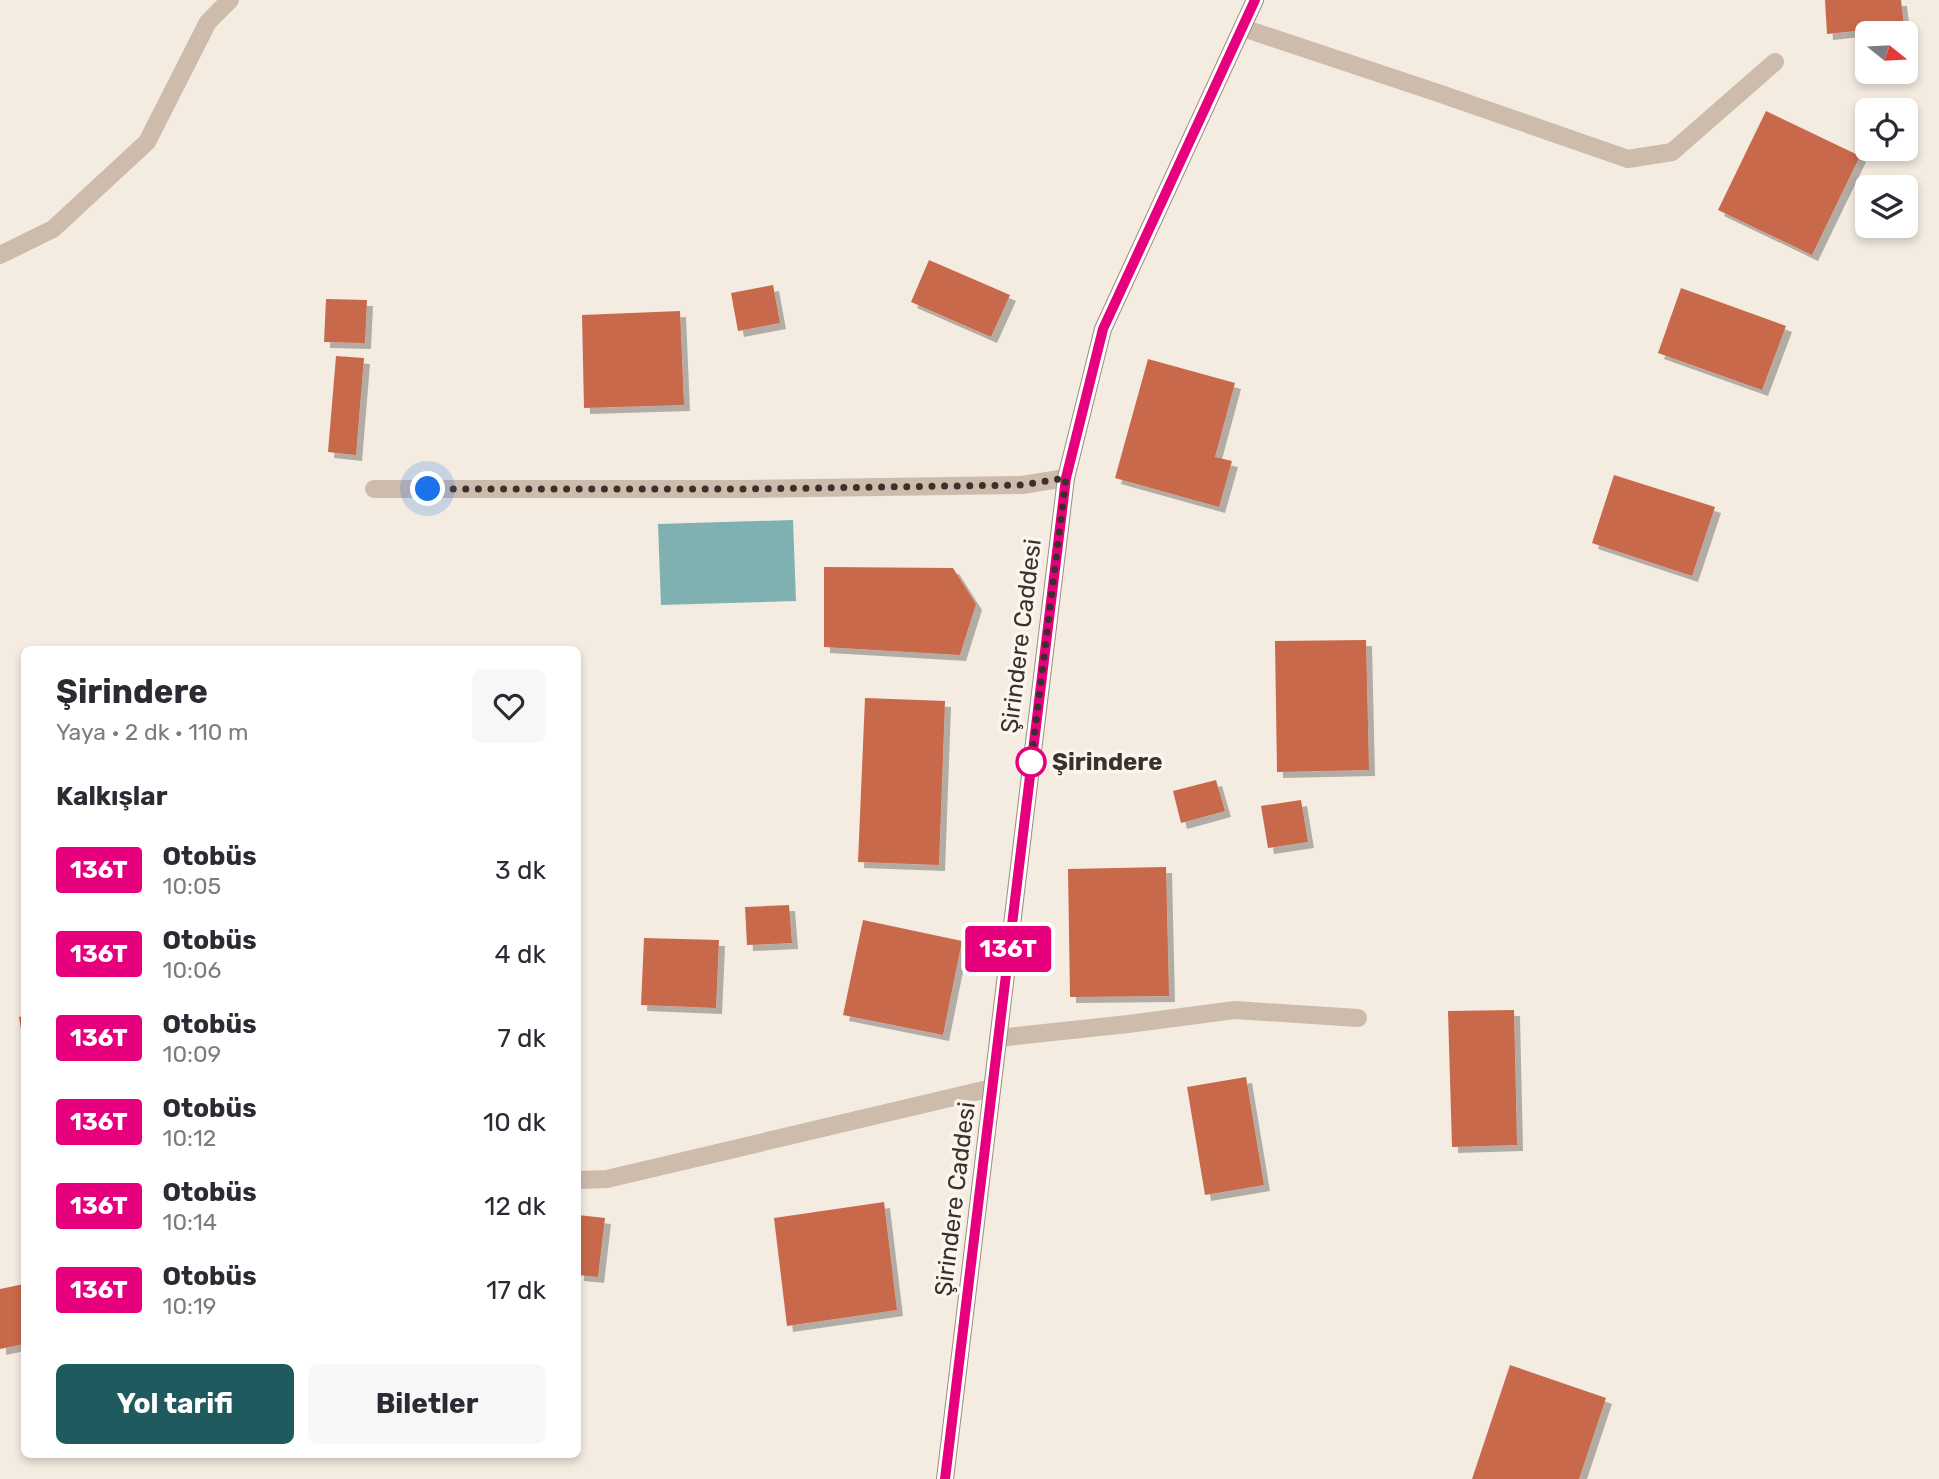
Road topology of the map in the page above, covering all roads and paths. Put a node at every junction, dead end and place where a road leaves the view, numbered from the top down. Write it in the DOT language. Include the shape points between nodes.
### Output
graph roads {
  1 [pos="230,0"];
  2 [pos="1255,0"];
  3 [pos="1243,28"];
  4 [pos="1775,62"];
  5 [pos="0,255"];
  6 [pos="1066,478"];
  7 [pos="374,489"];
  8 [pos="1358,1018"];
  9 [pos="998,1038"];
  10 [pos="992,1088"];
  11 [pos="581,1180"];
  12 [pos="945,1479"];
  1 -- 5 [label="street" via="208,22 147,142 53,229"];
  2 -- 3 [label="street, Şirindere Caddesi"];
  3 -- 4 [label="street" via="1628,159 1672,152"];
  3 -- 6 [label="street, Şirindere Caddesi" via="1103,329"];
  6 -- 7 [label="street" via="1021,485"];
  6 -- 9 [label="street, Şirindere Caddesi"];
  8 -- 9 [label="street" via="1235,1010"];
  9 -- 10 [label="street, Şirindere Caddesi"];
  10 -- 11 [label="street" via="621,1176"];
  10 -- 12 [label="street, Şirindere Caddesi"];
}
